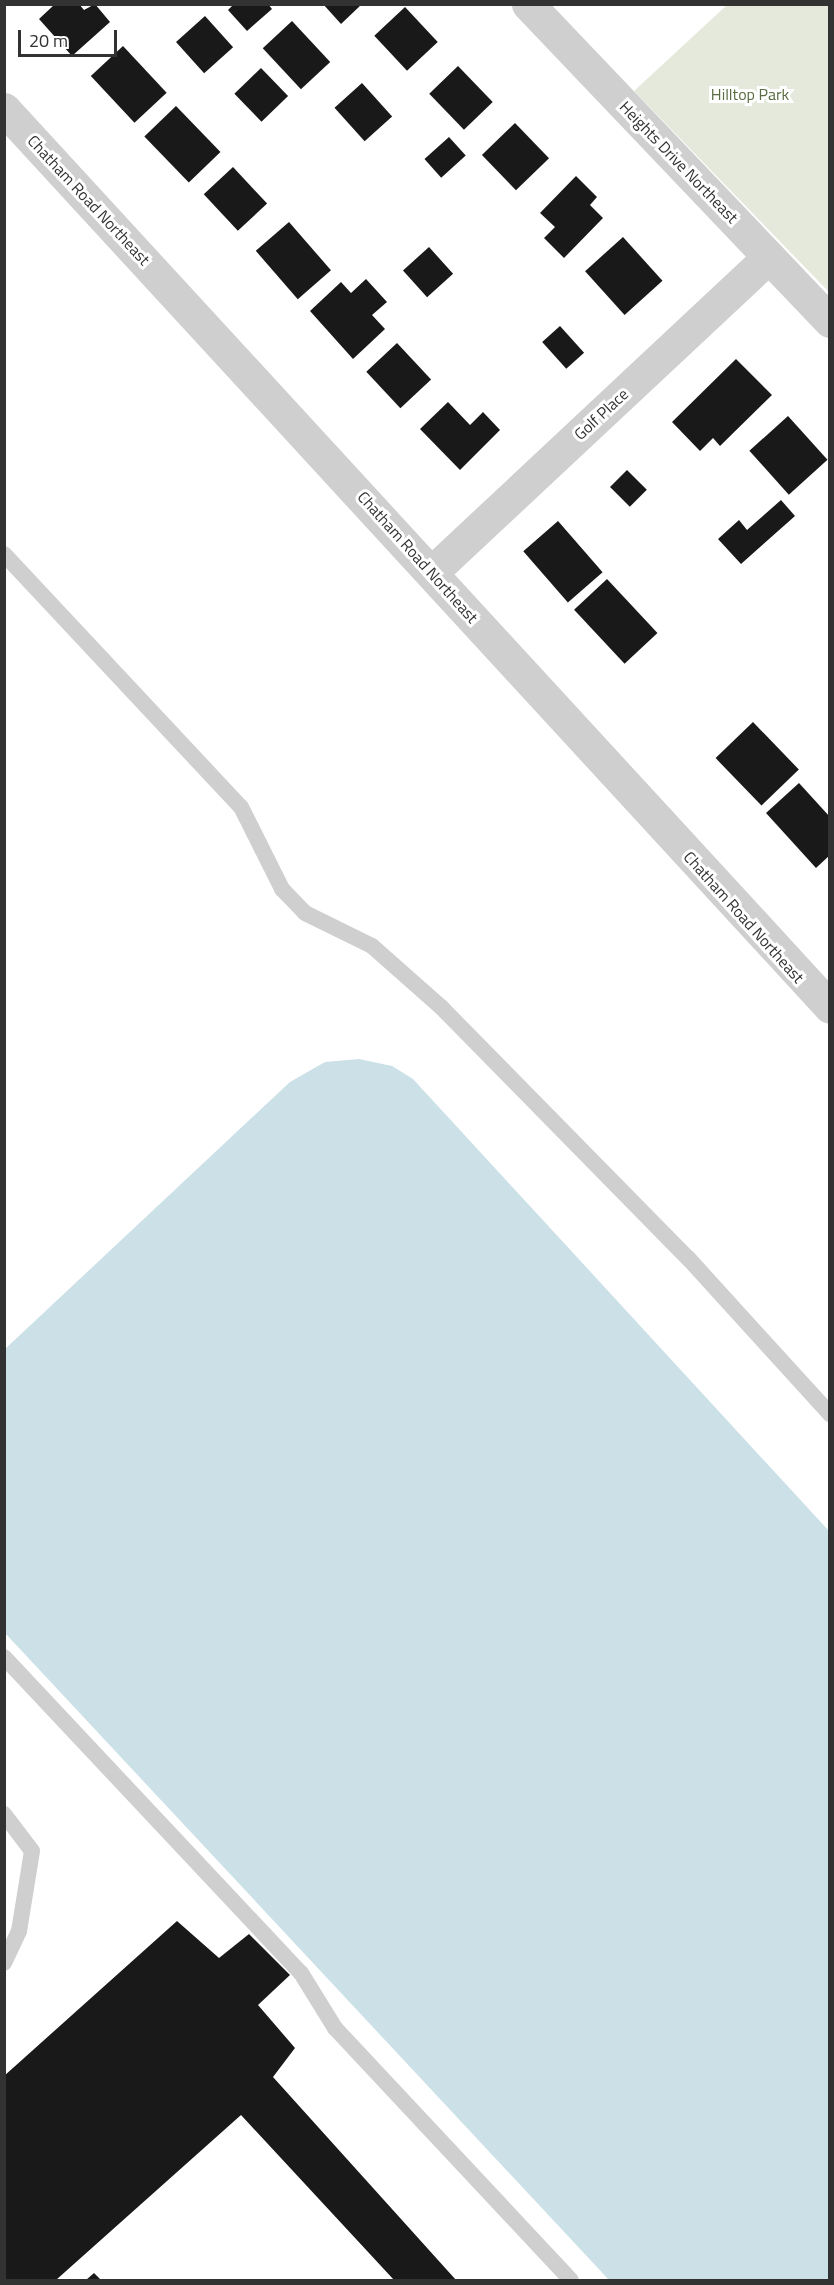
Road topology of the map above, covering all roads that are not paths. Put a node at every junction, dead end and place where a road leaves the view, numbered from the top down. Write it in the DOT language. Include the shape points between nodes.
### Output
graph roads {
  1 [pos="528,4"];
  2 [pos="4,109"];
  3 [pos="769,257"];
  4 [pos="830,321"];
  5 [pos="4,554"];
  6 [pos="432,572"];
  7 [pos="830,1006"];
  8 [pos="830,1414"];
  9 [pos="4,1657"];
  10 [pos="4,1814"];
  11 [pos="4,1963"];
  12 [pos="571,2280"];
  1 -- 3 [label="street, Heights Drive Northeast"];
  2 -- 6 [label="street, Chatham Road Northeast"];
  3 -- 4 [label="street, Heights Drive Northeast"];
  3 -- 6 [label="street, Golf Place"];
  5 -- 8 [label="lane" via="241,807 282,889 297,905 372,946 442,1008 688,1258"];
  6 -- 7 [label="street, Chatham Road Northeast"];
  9 -- 12 [label="lane" via="301,1972 335,2028"];
  10 -- 11 [label="lane" via="32,1851 19,1931"];
}
